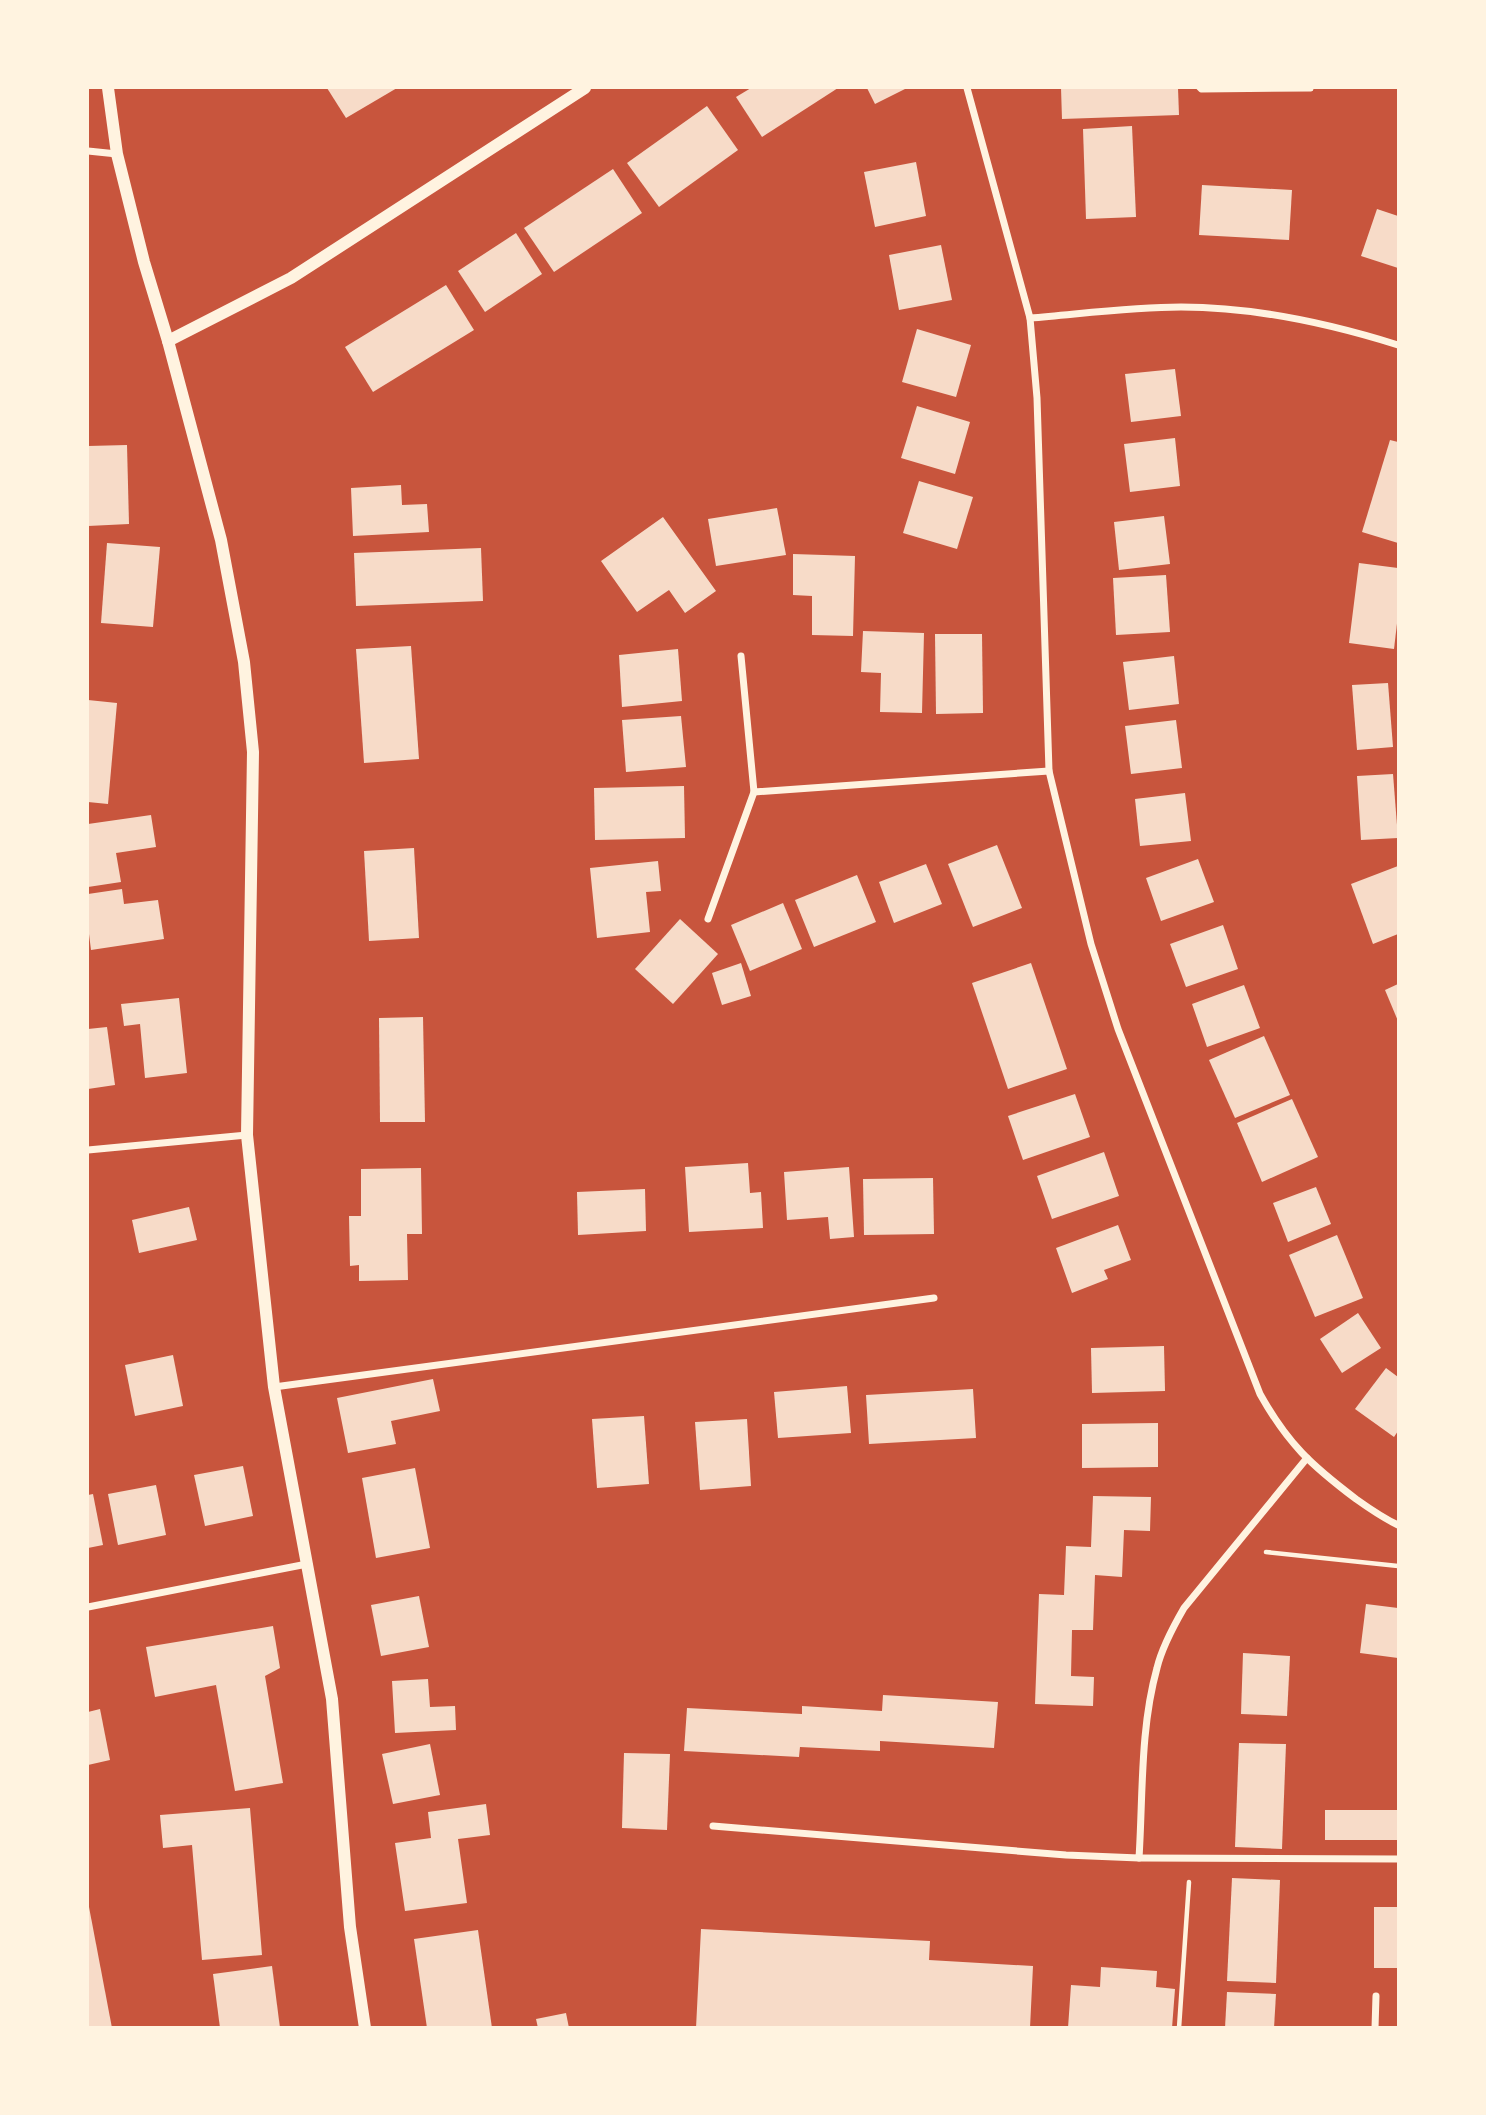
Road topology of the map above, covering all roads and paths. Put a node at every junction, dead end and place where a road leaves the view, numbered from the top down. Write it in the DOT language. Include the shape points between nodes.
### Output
graph roads {
  1 [pos="108,88"];
  2 [pos="585,88"];
  3 [pos="967,88"];
  4 [pos="1199,88"];
  5 [pos="1311,89"];
  6 [pos="88,151"];
  7 [pos="117,154"];
  8 [pos="1030,318"];
  9 [pos="168,341"];
  10 [pos="1398,345"];
  11 [pos="741,656"];
  12 [pos="1049,771"];
  13 [pos="754,792"];
  14 [pos="708,919"];
  15 [pos="247,1135"];
  16 [pos="88,1150"];
  17 [pos="934,1298"];
  18 [pos="274,1387"];
  19 [pos="1307,1458"];
  20 [pos="1398,1525"];
  21 [pos="1266,1552"];
  22 [pos="307,1564"];
  23 [pos="1398,1566"];
  24 [pos="88,1607"];
  25 [pos="713,1826"];
  26 [pos="1139,1858"];
  27 [pos="1190,1859"];
  28 [pos="1398,1859"];
  29 [pos="1376,1996"];
  30 [pos="365,2028"];
  31 [pos="1178,2028"];
  32 [pos="1375,2028"];
  1 -- 7 [label="street"];
  2 -- 9 [label="street" via="291,278"];
  3 -- 8 [label="street"];
  4 -- 5 [label="lane"];
  6 -- 7 [label="street"];
  7 -- 9 [label="street"];
  8 -- 10 [label="street" via="1180,307 1225,309 1296,317"];
  8 -- 12 [label="street" via="1037,398"];
  9 -- 15 [label="street" via="221,540 244,662 252,739"];
  11 -- 13 [label="street"];
  12 -- 13 [label="street"];
  12 -- 19 [label="street" via="1091,944 1123,1042 1260,1394 1279,1427"];
  13 -- 14 [label="street"];
  15 -- 16 [label="street"];
  15 -- 18 [label="street"];
  17 -- 18 [label="street"];
  18 -- 22 [label="street"];
  19 -- 20 [label="street" via="1375,1513"];
  19 -- 26 [label="street" via="1173,1627 1157,1667 1148,1710"];
  21 -- 23 [label="path"];
  22 -- 24 [label="street"];
  22 -- 30 [label="street" via="334,1715 350,1927"];
  25 -- 26 [label="street"];
  26 -- 27 [label="street"];
  27 -- 28 [label="street"];
  27 -- 31 [label="path"];
  29 -- 32 [label="street"];
}
